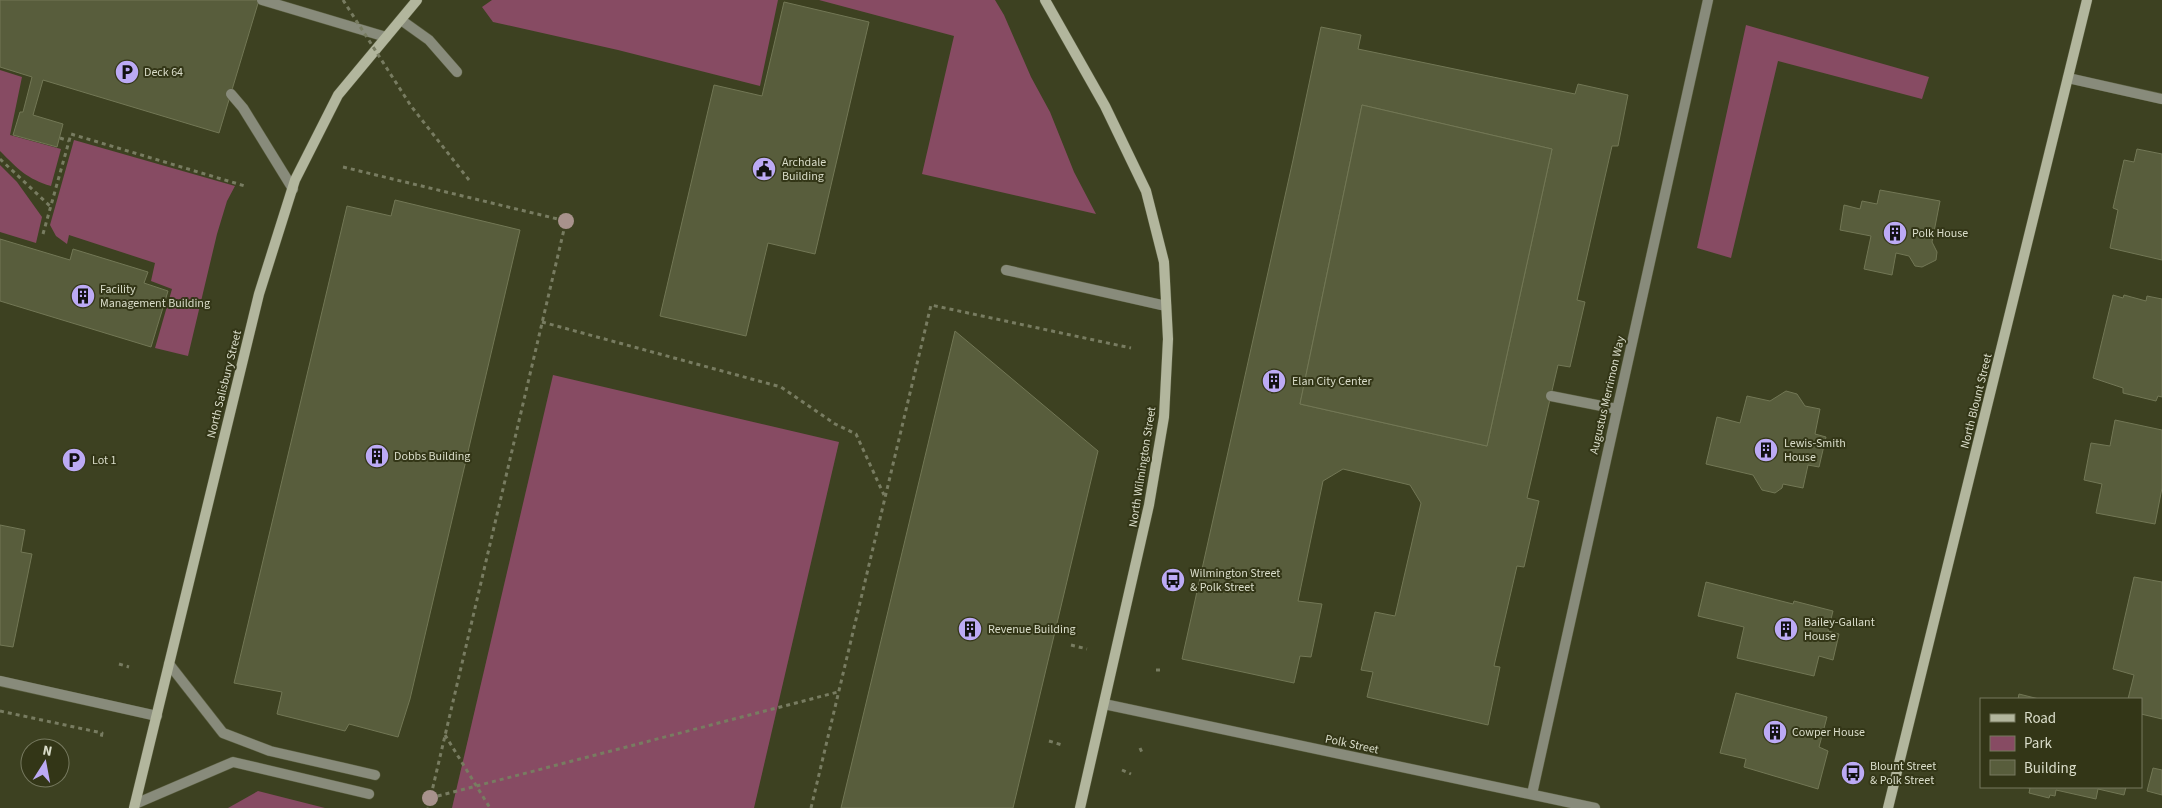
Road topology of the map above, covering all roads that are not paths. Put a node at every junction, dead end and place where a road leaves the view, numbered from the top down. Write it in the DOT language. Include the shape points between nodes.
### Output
graph roads {
  1 [pos="262,0"];
  2 [pos="417,0"];
  3 [pos="1045,0"];
  4 [pos="1708,0"];
  5 [pos="2087,0"];
  6 [pos="401,20"];
  7 [pos="386,37"];
  8 [pos="457,72"];
  9 [pos="2068,78"];
  10 [pos="231,94"];
  11 [pos="2162,99"];
  12 [pos="293,189"];
  13 [pos="1006,270"];
  14 [pos="1166,306"];
  15 [pos="1551,396"];
  16 [pos="1617,409"];
  17 [pos="169,664"];
  18 [pos="0,681"];
  19 [pos="1104,704"];
  20 [pos="157,716"];
  21 [pos="375,775"];
  22 [pos="369,794"];
  23 [pos="1532,794"];
  24 [pos="134,806"];
  25 [pos="1080,808"];
  26 [pos="1595,808"];
  27 [pos="1888,808"];
  1 -- 7 [label="street"];
  2 -- 6 [label="main road, North Salisbury Street"];
  3 -- 14 [label="main road, North Wilmington Street" via="1105,106 1146,191 1164,262"];
  4 -- 16 [label="street, Augustus Merrimon Way"];
  5 -- 9 [label="main road, North Blount Street"];
  6 -- 7 [label="main road, North Salisbury Street"];
  6 -- 8 [label="street" via="429,40"];
  7 -- 12 [label="main road, North Salisbury Street" via="338,95"];
  9 -- 11 [label="street"];
  9 -- 27 [label="main road, North Blount Street"];
  10 -- 12 [label="street"];
  12 -- 17 [label="main road, North Salisbury Street" via="259,294"];
  13 -- 14 [label="street"];
  14 -- 19 [label="main road, North Wilmington Street" via="1168,339 1164,417 1149,505"];
  15 -- 16 [label="street"];
  16 -- 23 [label="street, Augustus Merrimon Way"];
  17 -- 20 [label="main road, North Salisbury Street"];
  17 -- 21 [label="street" via="223,733 270,751"];
  18 -- 20 [label="street"];
  19 -- 23 [label="street, Polk Street"];
  19 -- 25 [label="main road, North Wilmington Street"];
  20 -- 24 [label="main road, North Salisbury Street"];
  22 -- 24 [label="street" via="233,762"];
  23 -- 26 [label="street, Polk Street"];
}
